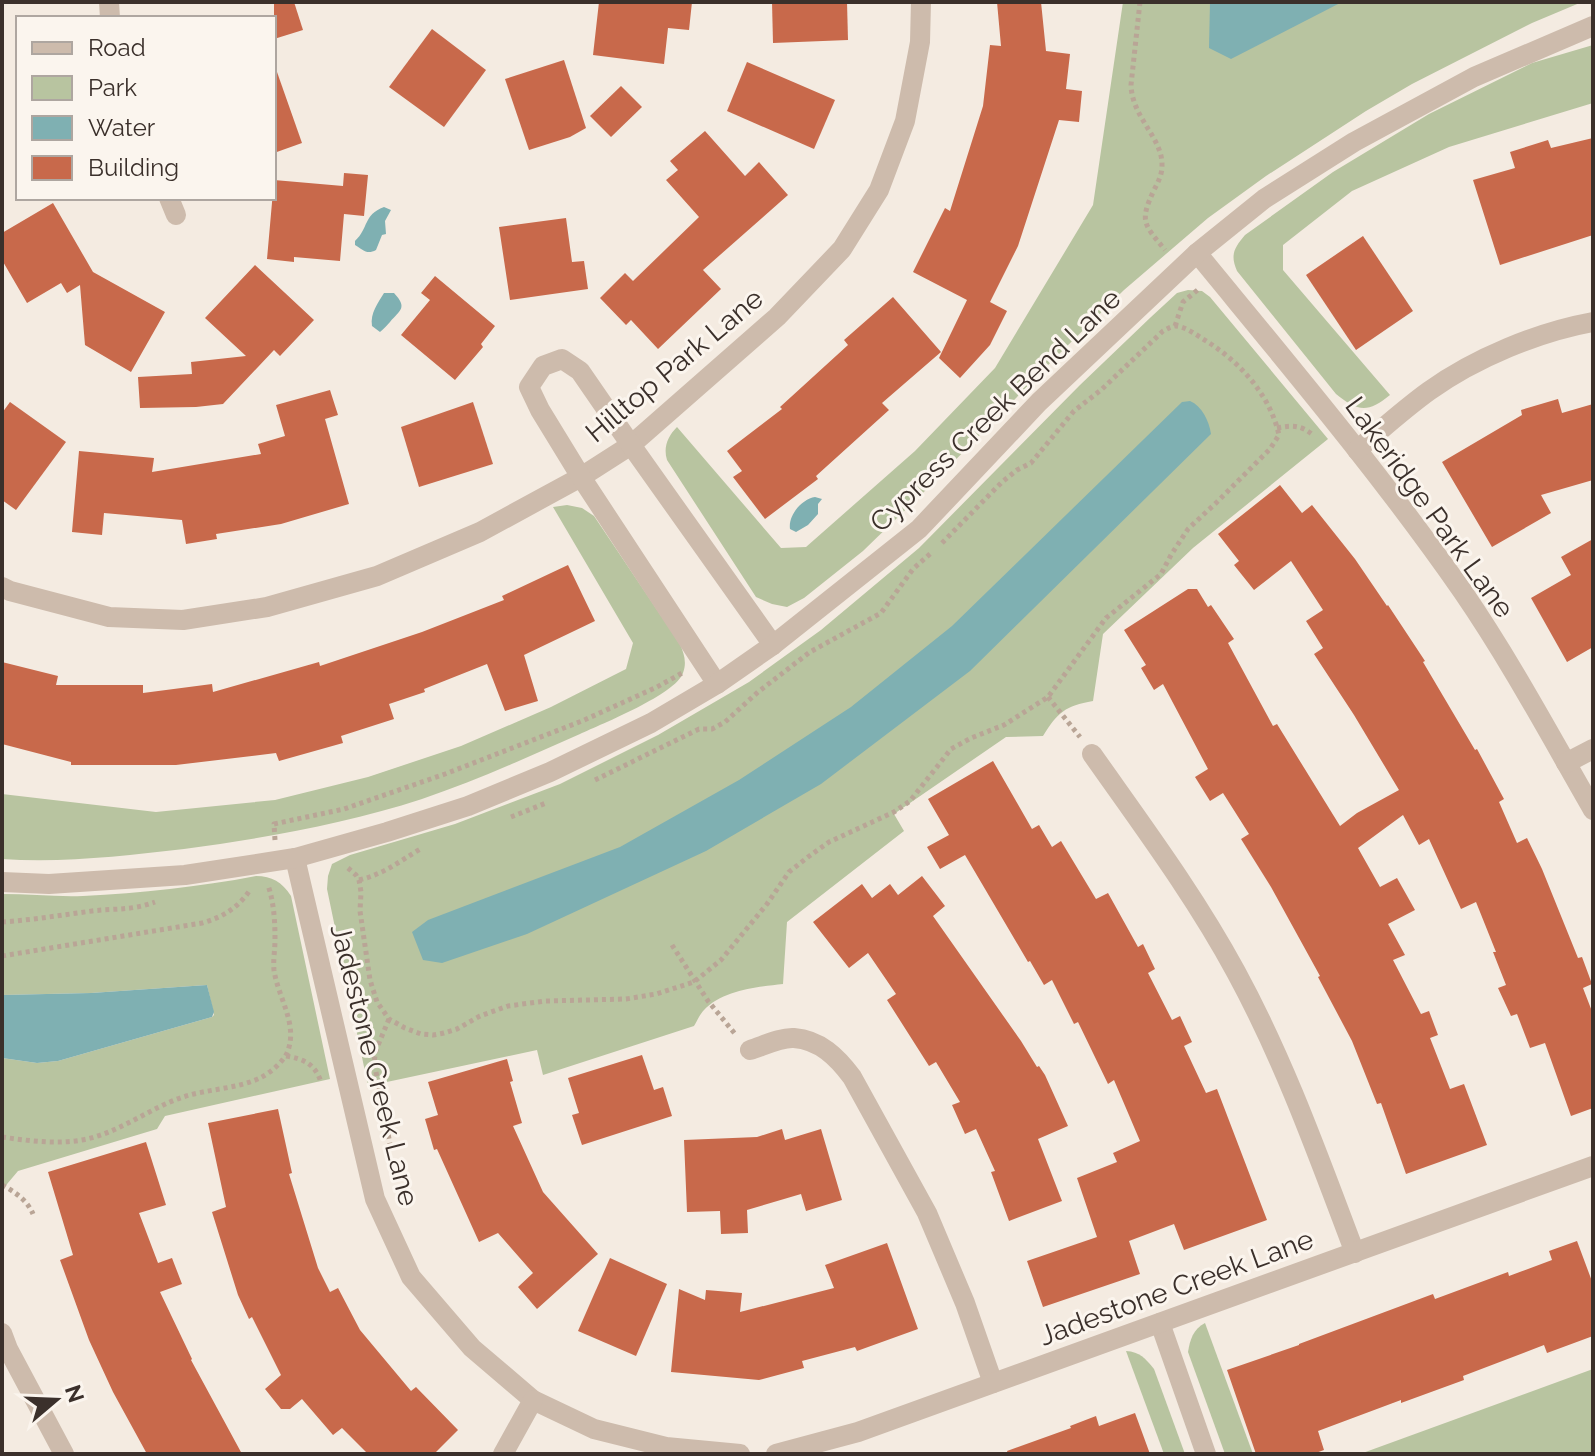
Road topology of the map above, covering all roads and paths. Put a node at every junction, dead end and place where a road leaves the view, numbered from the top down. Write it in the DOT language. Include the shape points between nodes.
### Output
graph roads {
  1 [pos="921,2"];
  2 [pos="1140,2"];
  3 [pos="1593,26"];
  4 [pos="1197,253"];
  5 [pos="1180,268"];
  6 [pos="1215,276"];
  7 [pos="1593,322"];
  8 [pos="1175,326"];
  9 [pos="1277,428"];
  10 [pos="1316,439"];
  11 [pos="631,445"];
  12 [pos="1357,450"];
  13 [pos="581,477"];
  14 [pos="2,587"];
  15 [pos="773,645"];
  16 [pos="702,661"];
  17 [pos="717,684"];
  18 [pos="1048,697"];
  19 [pos="1593,749"];
  20 [pos="1092,754"];
  21 [pos="1566,763"];
  22 [pos="583,785"];
  23 [pos="558,797"];
  24 [pos="1593,810"];
  25 [pos="508,818"];
  26 [pos="276,835"];
  27 [pos="423,847"];
  28 [pos="295,858"];
  29 [pos="2,882"];
  30 [pos="268,885"];
  31 [pos="241,890"];
  32 [pos="160,900"];
  33 [pos="2,922"];
  34 [pos="672,945"];
  35 [pos="2,956"];
  36 [pos="694,982"];
  37 [pos="389,1019"];
  38 [pos="750,1050"];
  39 [pos="286,1056"];
  40 [pos="321,1084"];
  41 [pos="2,1137"];
  42 [pos="390,1144"];
  43 [pos="1593,1166"];
  44 [pos="2,1185"];
  45 [pos="33,1214"];
  46 [pos="1355,1253"];
  47 [pos="1160,1323"];
  48 [pos="2,1333"];
  49 [pos="993,1383"];
  50 [pos="533,1400"];
  51 [pos="64,1454"];
  52 [pos="503,1454"];
  53 [pos="740,1454"];
  54 [pos="776,1454"];
  55 [pos="1206,1454"];
  1 -- 11 [label="street, Hilltop Park Lane" via="920,42 905,121 879,190 842,249 777,317"];
  2 -- 5 [label="path" via="1131,98 1163,165 1144,219"];
  3 -- 4 [label="street, Cypress Creek Bend Lane" via="1474,77 1354,142 1264,199"];
  4 -- 5 [label="street, Cypress Creek Bend Lane"];
  4 -- 6 [label="street, Lakeridge Park Lane"];
  5 -- 15 [label="street, Cypress Creek Bend Lane" via="1039,402 919,529"];
  6 -- 8 [label="path" via="1183,302"];
  6 -- 12 [label="street, Lakeridge Park Lane"];
  7 -- 12 [label="street" via="1492,354 1431,390"];
  8 -- 9 [label="path" via="1217,347 1243,368"];
  8 -- 22 [label="path" via="1074,411 1031,463 1002,482 913,569 881,613 810,652 725,722 699,729"];
  9 -- 10 [label="path" via="1299,426"];
  9 -- 18 [label="path" via="1279,435 1270,449 1188,529 1161,574 1106,618"];
  11 -- 13 [label="street, Hilltop Park Lane"];
  11 -- 13 [label="street" via="580,371 562,359 543,366 529,387"];
  11 -- 15 [label="street"];
  12 -- 21 [label="street, Lakeridge Park Lane" via="1463,592"];
  13 -- 14 [label="street, Hilltop Park Lane" via="480,532 377,576 267,607 183,620 109,617"];
  13 -- 16 [label="street"];
  15 -- 17 [label="street, Cypress Creek Bend Lane"];
  16 -- 17 [label="street"];
  16 -- 26 [label="path" via="657,687 500,753 344,809 274,824"];
  17 -- 28 [label="street, Cypress Creek Bend Lane" via="651,723 468,806"];
  18 -- 20 [label="path"];
  18 -- 36 [label="path" via="951,749 910,801 829,842 789,872 721,960"];
  19 -- 21 [label="street"];
  20 -- 46 [label="street" via="1236,971 1293,1090"];
  21 -- 24 [label="street, Lakeridge Park Lane"];
  23 -- 25 [label="path"];
  27 -- 37 [label="path" via="386,872 359,880 370,980"];
  28 -- 29 [label="street, Cypress Creek Bend Lane" via="185,875"];
  28 -- 50 [label="street, Jadestone Creek Lane" via="375,1199 411,1277 472,1348"];
  30 -- 39 [label="path" via="274,908 274,969 290,1024"];
  31 -- 35 [label="path" via="250,890 219,918"];
  32 -- 33 [label="path" via="134,909"];
  34 -- 36 [label="path"];
  36 -- 37 [label="path" via="626,999 508,1006 433,1035"];
  36 -- 38 [label="path"];
  37 -- 42 [label="path" via="374,1062"];
  38 -- 49 [label="street" via="792,1038 818,1045 852,1077 927,1213"];
  39 -- 40 [label="path" via="313,1066"];
  39 -- 41 [label="path" via="260,1078 177,1099 101,1135 46,1142"];
  43 -- 46 [label="street, Jadestone Creek Lane"];
  44 -- 45 [label="path" via="22,1198"];
  46 -- 47 [label="street, Jadestone Creek Lane"];
  47 -- 49 [label="street, Jadestone Creek Lane"];
  47 -- 55 [label="street"];
  48 -- 51 [label="street"];
  49 -- 54 [label="street, Jadestone Creek Lane" via="858,1432"];
  50 -- 52 [label="street"];
  50 -- 53 [label="street, Jadestone Creek Lane" via="594,1429 666,1447"];
}
